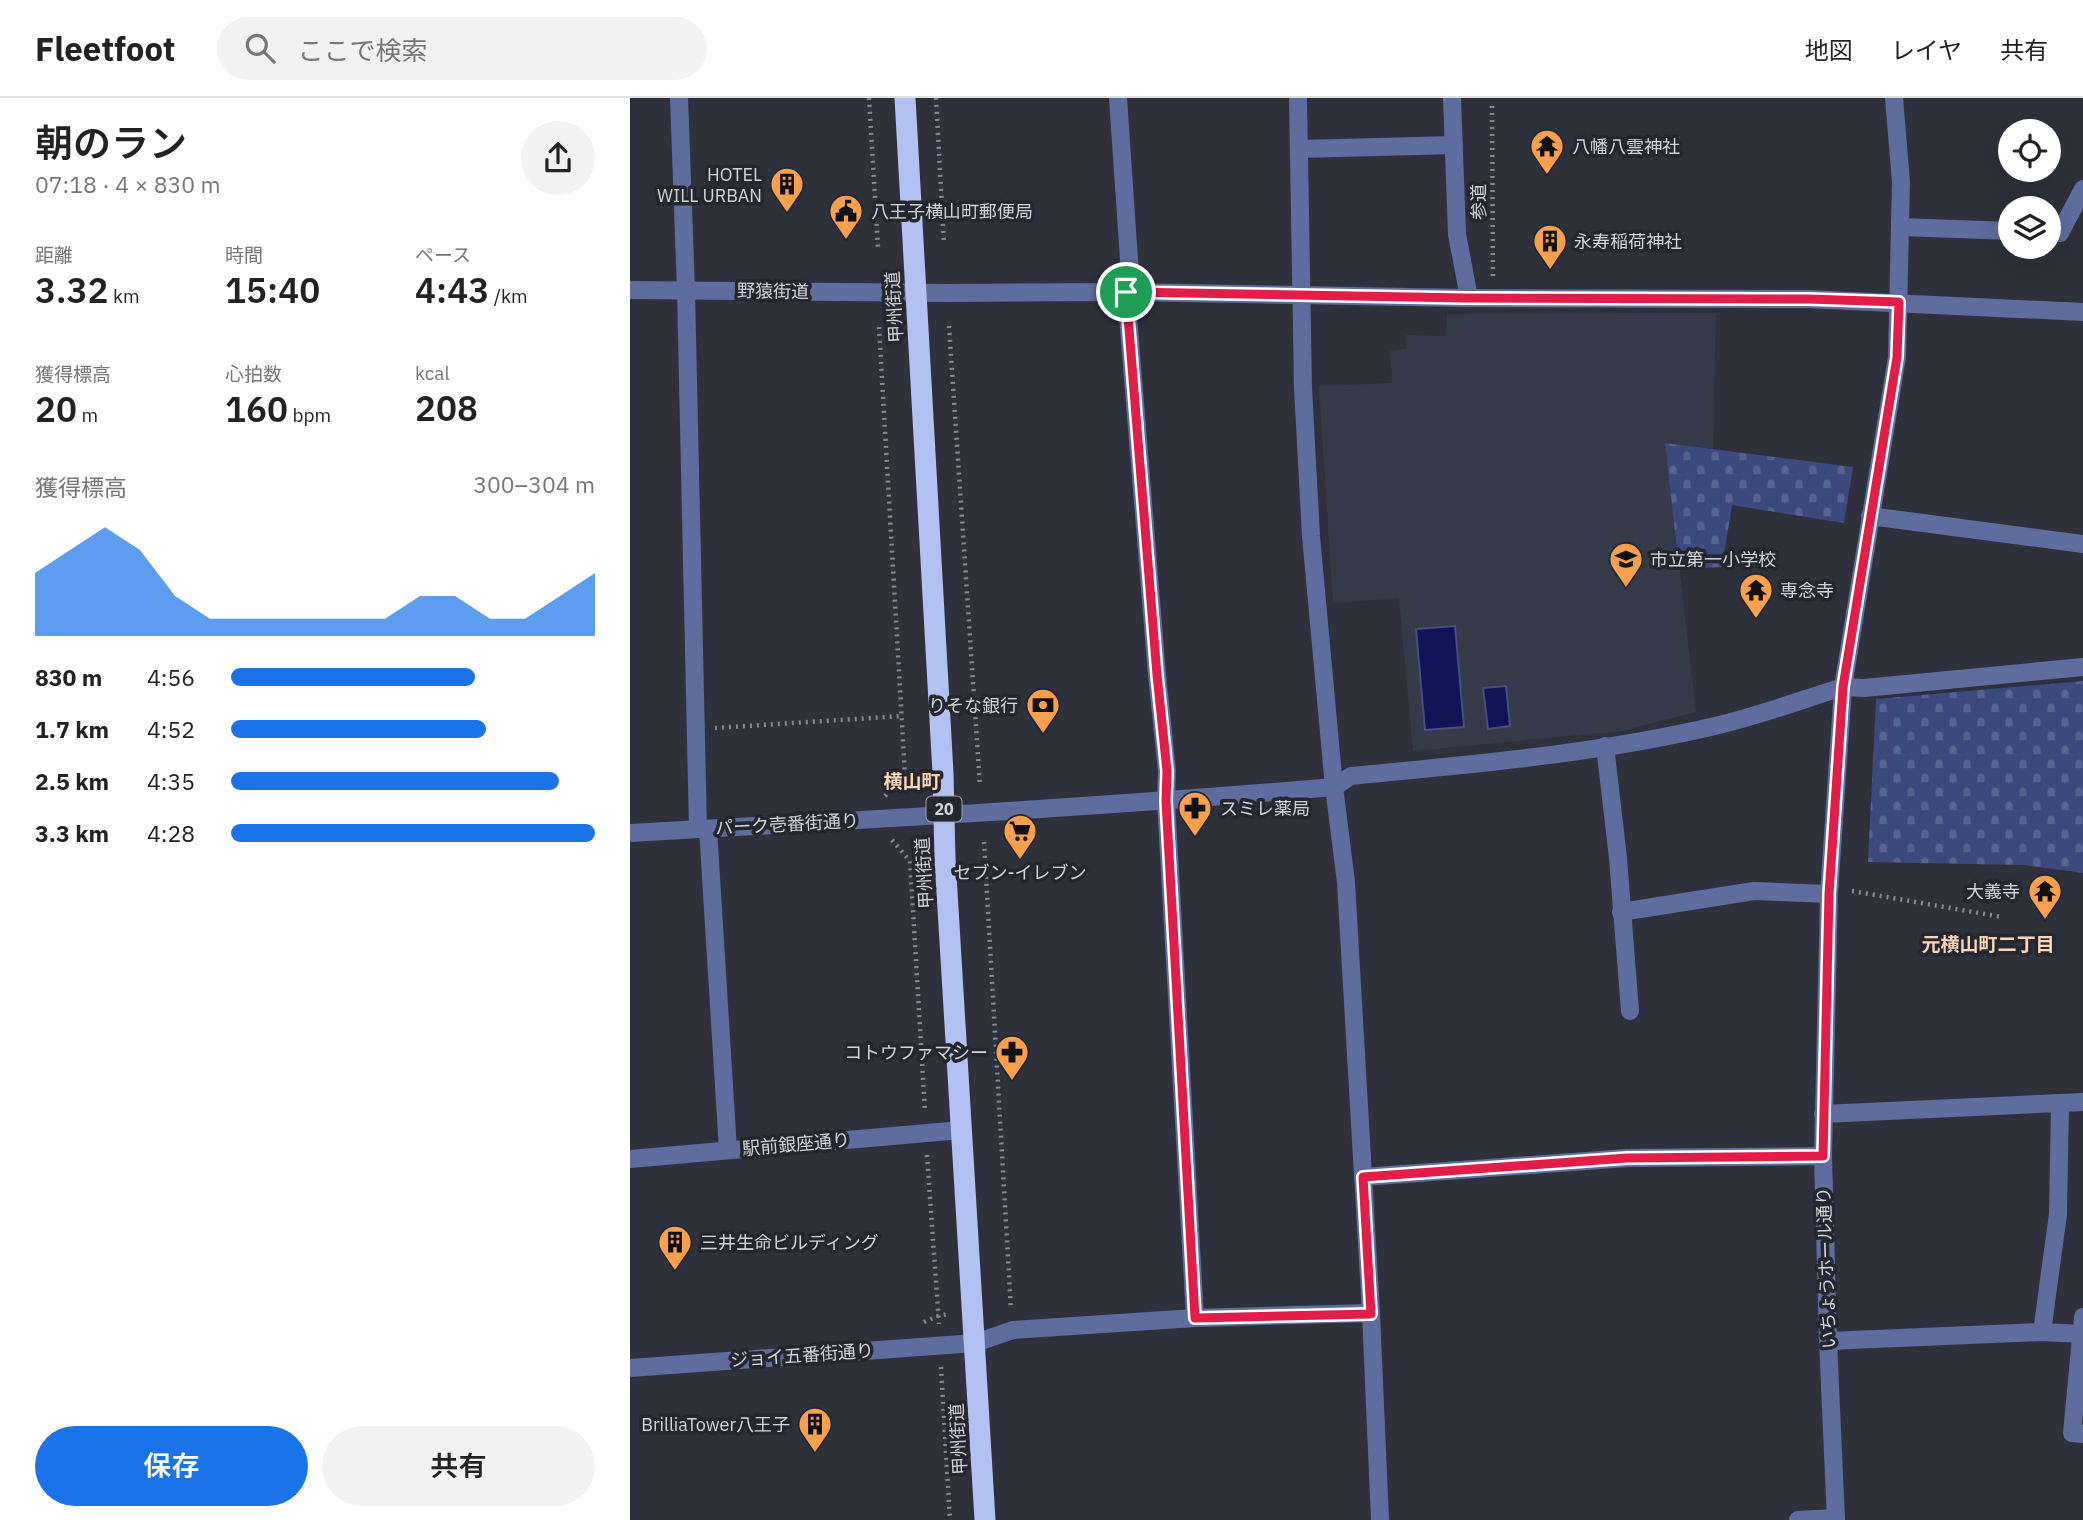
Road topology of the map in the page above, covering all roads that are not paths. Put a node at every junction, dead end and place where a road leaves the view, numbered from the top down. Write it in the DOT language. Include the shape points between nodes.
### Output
graph roads {
  1 [pos="679,98"];
  2 [pos="905,98"];
  3 [pos="1118,98"];
  4 [pos="1298,98"];
  5 [pos="1452,98"];
  6 [pos="1894,98"];
  7 [pos="1454,145"];
  8 [pos="1300,149"];
  9 [pos="2083,189"];
  10 [pos="1900,227"];
  11 [pos="1998,231"];
  12 [pos="2061,231"];
  13 [pos="630,290"];
  14 [pos="685,290"];
  15 [pos="1126,292"];
  16 [pos="917,293"];
  17 [pos="1301,294"];
  18 [pos="1469,298"];
  19 [pos="1899,302"];
  20 [pos="2083,312"];
  21 [pos="1870,516"];
  22 [pos="2083,544"];
  23 [pos="2083,667"];
  24 [pos="1843,687"];
  25 [pos="1605,747"];
  26 [pos="1334,787"];
  27 [pos="1166,801"];
  28 [pos="944,816"];
  29 [pos="703,829"];
  30 [pos="630,833"];
  31 [pos="1829,894"];
  32 [pos="1621,912"];
  33 [pos="1630,1011"];
  34 [pos="2083,1102"];
  35 [pos="2060,1103"];
  36 [pos="1823,1114"];
  37 [pos="961,1130"];
  38 [pos="728,1142"];
  39 [pos="1823,1156"];
  40 [pos="630,1159"];
  41 [pos="1363,1177"];
  42 [pos="1371,1314"];
  43 [pos="1195,1318"];
  44 [pos="2082,1326"];
  45 [pos="2042,1332"];
  46 [pos="1828,1341"];
  47 [pos="975,1343"];
  48 [pos="630,1368"];
  49 [pos="2083,1434"];
  50 [pos="1836,1519"];
  51 [pos="985,1520"];
  52 [pos="1380,1520"];
  53 [pos="1798,1520"];
  1 -- 14 [label="street"];
  2 -- 16 [label="highway, 甲州街道 / 20"];
  3 -- 15 [label="street" via="1130,274"];
  4 -- 8 [label="street"];
  5 -- 7 [label="street"];
  6 -- 10 [label="street, いちょうホール通り"];
  7 -- 8 [label="street"];
  7 -- 18 [label="street" via="1457,234"];
  8 -- 17 [label="street"];
  9 -- 12 [label="street"];
  10 -- 11 [label="street"];
  10 -- 19 [label="street, いちょうホール通り"];
  13 -- 14 [label="street, 野猿街道"];
  14 -- 16 [label="street, 野猿街道"];
  14 -- 29 [label="street" via="698,808"];
  15 -- 16 [label="street, 野猿街道"];
  15 -- 17 [label="street, 野猿街道"];
  15 -- 27 [label="street"];
  16 -- 28 [label="highway, 甲州街道 / 20"];
  17 -- 18 [label="street, 野猿街道"];
  17 -- 26 [label="street" via="1311,537"];
  18 -- 19 [label="street, 野猿街道"];
  19 -- 20 [label="street, 野猿街道"];
  19 -- 21 [label="street, いちょうホール通り" via="1897,357"];
  21 -- 22 [label="street"];
  21 -- 24 [label="street, いちょうホール通り"];
  23 -- 24 [label="street, パーク壱番街通り"];
  24 -- 25 [label="street, パーク壱番街通り" via="1717,726"];
  24 -- 31 [label="street, いちょうホール通り"];
  25 -- 26 [label="street, パーク壱番街通り" via="1351,776"];
  25 -- 32 [label="street"];
  26 -- 27 [label="street, パーク壱番街通り"];
  26 -- 41 [label="street" via="1346,882"];
  27 -- 28 [label="street, パーク壱番街通り"];
  27 -- 43 [label="street"];
  28 -- 29 [label="street, パーク壱番街通り"];
  28 -- 37 [label="highway, 甲州街道 / 20"];
  29 -- 30 [label="street, パーク壱番街通り"];
  29 -- 38 [label="street" via="709,847"];
  31 -- 32 [label="street" via="1754,891"];
  31 -- 36 [label="street, いちょうホール通り"];
  32 -- 33 [label="street"];
  34 -- 35 [label="street"];
  35 -- 36 [label="street"];
  35 -- 45 [label="street" via="2058,1214"];
  36 -- 39 [label="street, いちょうホール通り"];
  37 -- 38 [label="street, 駅前銀座通り"];
  37 -- 47 [label="highway, 甲州街道 / 20"];
  38 -- 40 [label="street, 駅前銀座通り"];
  39 -- 41 [label="street" via="1627,1158"];
  39 -- 46 [label="street, いちょうホール通り"];
  41 -- 42 [label="street"];
  42 -- 43 [label="street, ジョイ五番街通り"];
  42 -- 52 [label="street"];
  43 -- 47 [label="street, ジョイ五番街通り" via="1013,1330"];
  44 -- 45 [label="street"];
  44 -- 49 [label="street" via="2072,1433"];
  45 -- 46 [label="street"];
  46 -- 50 [label="street, いちょうホール通り"];
  47 -- 48 [label="street, ジョイ五番街通り"];
  47 -- 51 [label="highway, 甲州街道 / 20"];
  50 -- 53 [label="street"];
}
